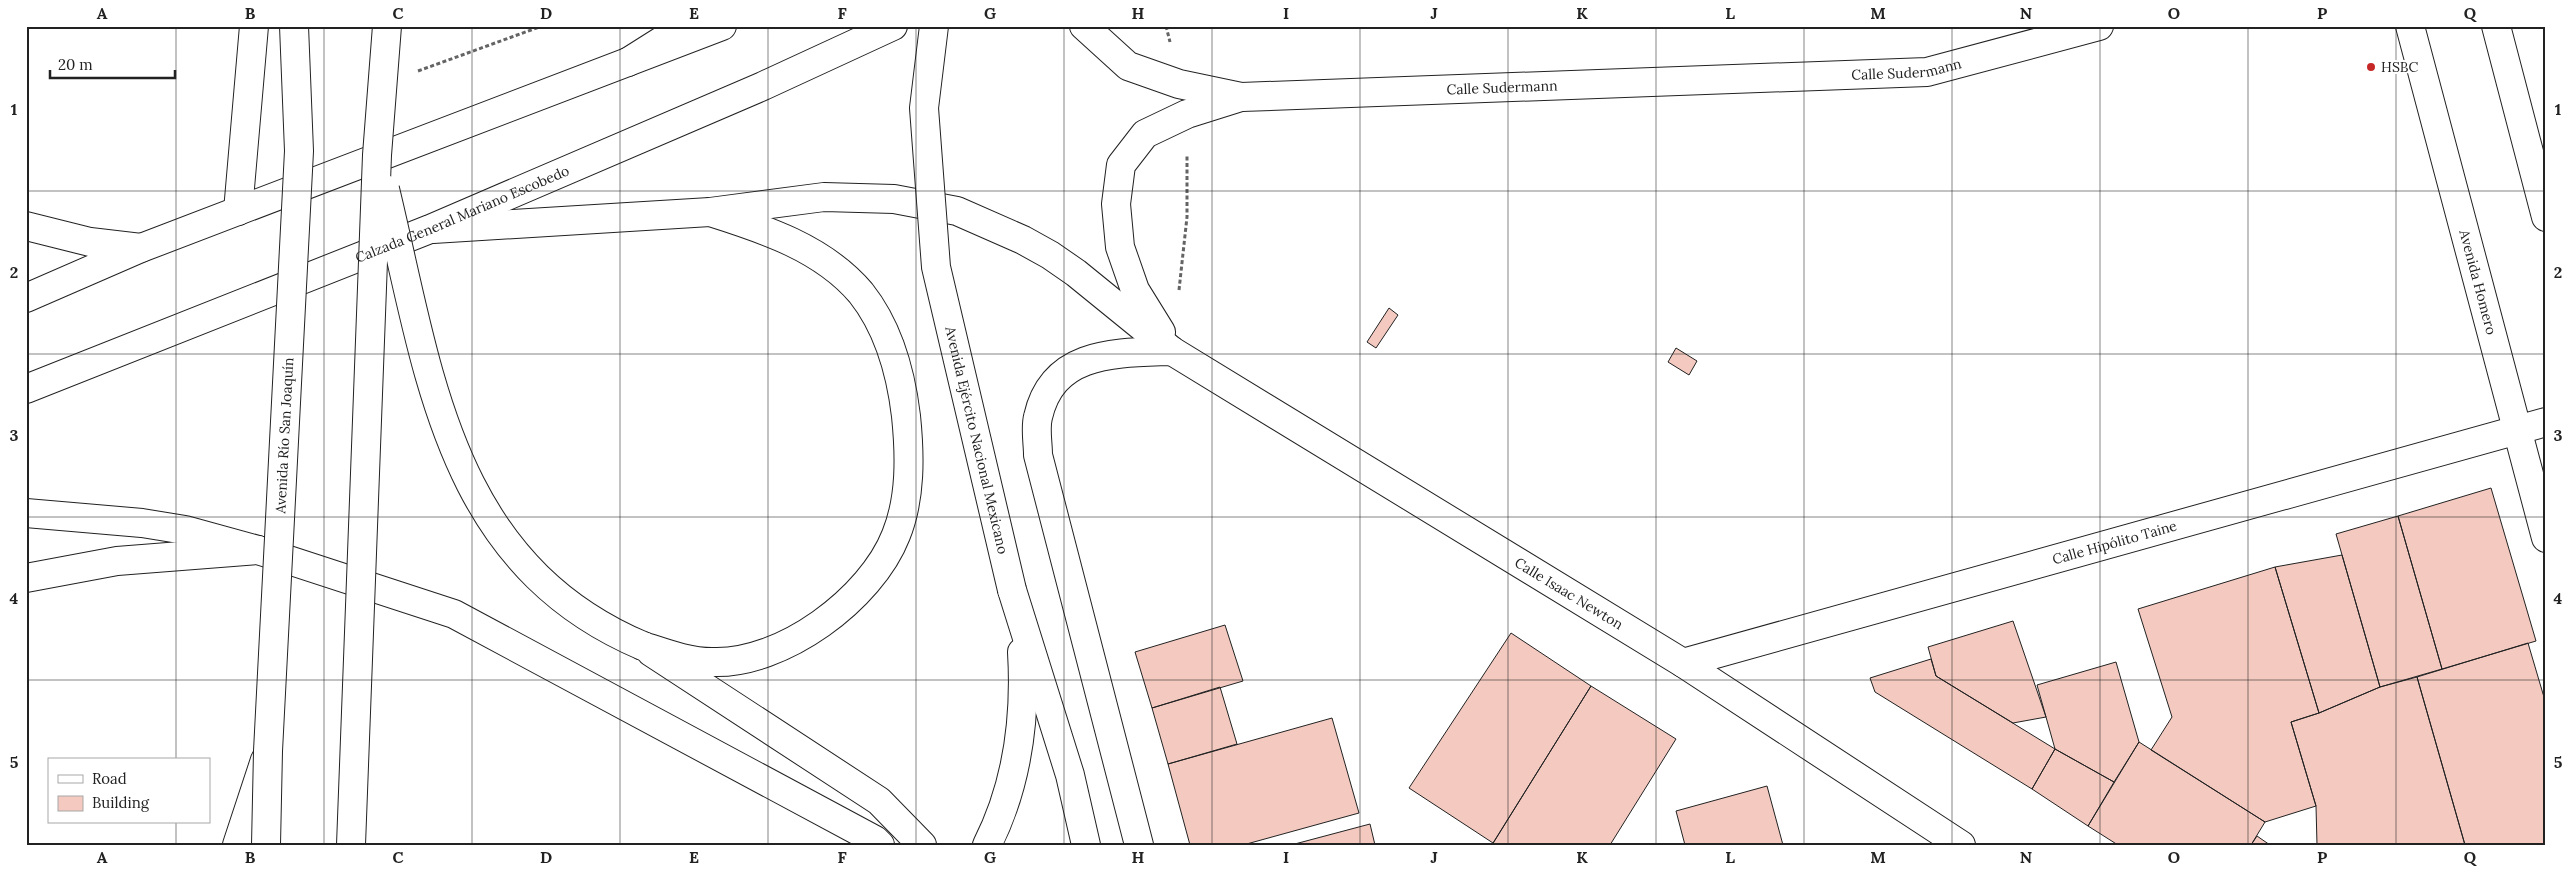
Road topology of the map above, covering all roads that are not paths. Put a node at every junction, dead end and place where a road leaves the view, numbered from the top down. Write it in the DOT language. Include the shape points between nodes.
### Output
graph roads {
  1 [pos="254,26"];
  2 [pos="294,26"];
  3 [pos="306,26"];
  4 [pos="388,26"];
  5 [pos="684,26"];
  6 [pos="722,26"];
  7 [pos="893,26"];
  8 [pos="934,26"];
  9 [pos="1084,26"];
  10 [pos="2099,26"];
  11 [pos="2410,26"];
  12 [pos="2496,26"];
  13 [pos="628,62"];
  14 [pos="1241,97"];
  15 [pos="299,151"];
  16 [pos="377,155"];
  17 [pos="238,211"];
  18 [pos="710,212"];
  19 [pos="2546,218"];
  20 [pos="26,226"];
  21 [pos="430,229"];
  22 [pos="142,248"];
  23 [pos="26,298"];
  24 [pos="1172,350"];
  25 [pos="26,389"];
  26 [pos="2546,422"];
  27 [pos="2517,429"];
  28 [pos="26,513"];
  29 [pos="2546,538"];
  30 [pos="258,550"];
  31 [pos="26,578"];
  32 [pos="1012,590"];
  33 [pos="643,646"];
  34 [pos="1682,663"];
  35 [pos="268,751"];
  36 [pos="237,845"];
  37 [pos="266,845"];
  38 [pos="351,845"];
  39 [pos="880,845"];
  40 [pos="922,845"];
  41 [pos="987,845"];
  42 [pos="1086,845"];
  43 [pos="1139,845"];
  44 [pos="1961,845"];
  1 -- 17 [label="main road"];
  2 -- 15 [label="main road, bridge"];
  3 -- 15 [label="main road, Avenida Río San Joaquín, bridge"];
  4 -- 16 [label="main road, bridge"];
  5 -- 13 [label="main road"];
  6 -- 13 [label="main road"];
  7 -- 21 [label="main road, Calzada General Mariano Escobedo" via="763,86"];
  8 -- 32 [label="main road, Avenida Ejército Nacional Mexicano, bridge" via="924,108 936,267"];
  9 -- 14 [label="main road" via="1128,66 1179,84"];
  10 -- 14 [label="main road, Calle Sudermann" via="1927,72"];
  11 -- 27 [label="main road, Avenida Homero"];
  12 -- 19 [label="main road"];
  13 -- 17 [label="main road"];
  14 -- 24 [label="main road, Calle Sudermann" via="1187,114 1145,134 1121,166 1116,204 1120,246 1135,290"];
  15 -- 35 [label="main road, Avenida Río San Joaquín, bridge"];
  16 -- 33 [label="main road, bridge" via="431,388 469,485 488,518 526,567 548,588 578,612"];
  16 -- 38 [label="main road, bridge"];
  17 -- 22 [label="main road"];
  18 -- 21 [label="main road, Calle Isaac Newton"];
  18 -- 24 [label="main road, Calle Isaac Newton" via="824,197 894,199 957,211 1050,255 1076,272"];
  18 -- 33 [label="main road" via="764,229 817,256 861,294 890,346 904,404 907,492 896,536 882,562 841,608 820,624 768,652 741,660 713,663 684,659"];
  20 -- 22 [label="main road" via="90,242"];
  21 -- 25 [label="main road, Calzada General Mariano Escobedo"];
  22 -- 23 [label="main road"];
  24 -- 34 [label="main road, Calle Isaac Newton"];
  24 -- 43 [label="main road" via="1112,353 1078,364 1049,386 1037,418 1038,455"];
  26 -- 27 [label="main road, Calle Hipólito Taine"];
  27 -- 29 [label="main road, Avenida Homero"];
  27 -- 34 [label="main road, Calle Hipólito Taine"];
  28 -- 30 [label="main road" via="142,523 185,530"];
  30 -- 31 [label="main road" via="117,561"];
  30 -- 39 [label="main road" via="454,614 867,835"];
  32 -- 41 [label="main road" via="1023,676 1021,737 1010,789"];
  32 -- 42 [label="main road, Avenida Ejército Nacional Mexicano" via="1070,775"];
  33 -- 40 [label="main road" via="880,801"];
  34 -- 44 [label="main road, Calle Isaac Newton"];
  35 -- 36 [label="main road, bridge"];
  35 -- 37 [label="main road, Avenida Río San Joaquín, bridge"];
}
